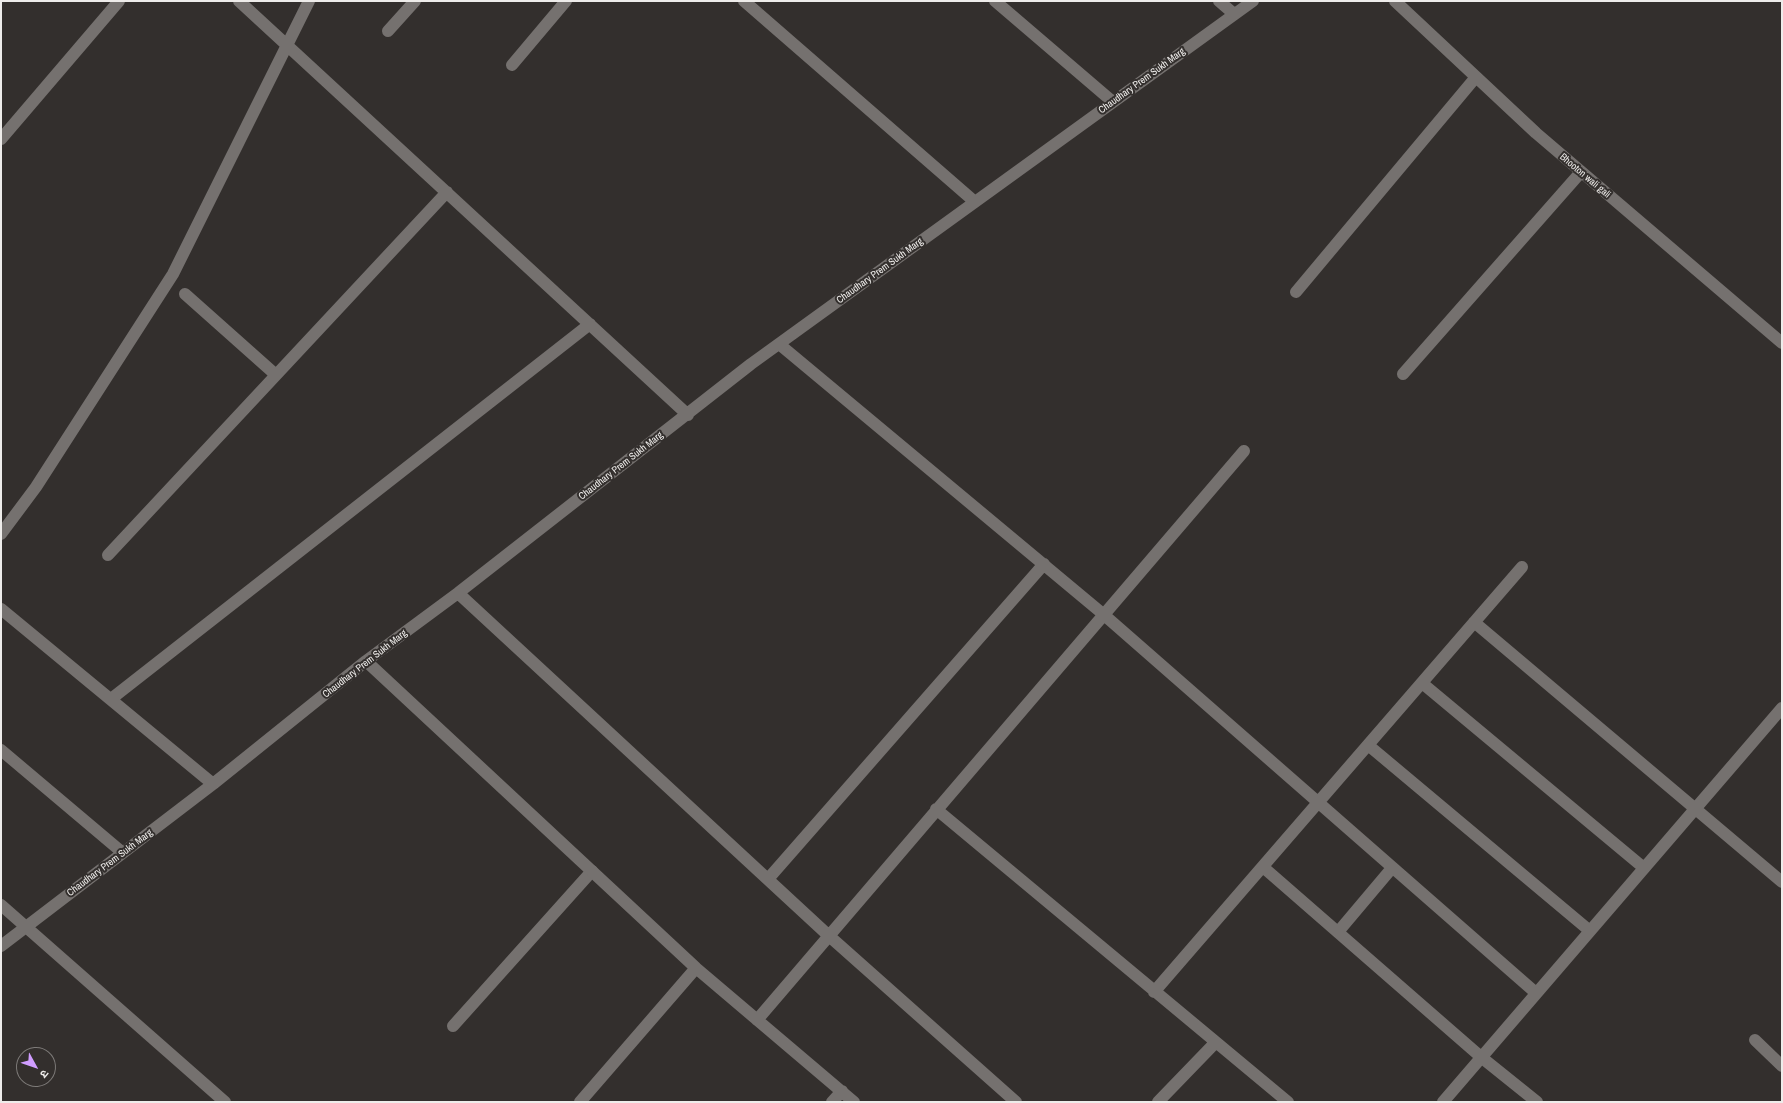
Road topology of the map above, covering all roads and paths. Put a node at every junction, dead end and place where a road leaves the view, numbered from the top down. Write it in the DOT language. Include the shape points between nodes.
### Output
graph roads {
  1 [pos="119,1"];
  2 [pos="239,1"];
  3 [pos="309,1"];
  4 [pos="416,1"];
  5 [pos="566,1"];
  6 [pos="744,1"];
  7 [pos="995,1"];
  8 [pos="1219,1"];
  9 [pos="1253,1"];
  10 [pos="1395,1"];
  11 [pos="1234,14"];
  12 [pos="388,31"];
  13 [pos="288,44"];
  14 [pos="512,65"];
  15 [pos="1476,78"];
  16 [pos="1113,102"];
  17 [pos="1,139"];
  18 [pos="1581,172"];
  19 [pos="447,192"];
  20 [pos="975,202"];
  21 [pos="1296,292"];
  22 [pos="185,294"];
  23 [pos="590,324"];
  24 [pos="1782,343"];
  25 [pos="779,344"];
  26 [pos="276,374"];
  27 [pos="1403,374"];
  28 [pos="688,414"];
  29 [pos="1244,451"];
  30 [pos="1,534"];
  31 [pos="108,555"];
  32 [pos="1044,564"];
  33 [pos="1522,567"];
  34 [pos="458,593"];
  35 [pos="1,609"];
  36 [pos="1103,614"];
  37 [pos="1474,622"];
  38 [pos="366,661"];
  39 [pos="1422,683"];
  40 [pos="111,699"];
  41 [pos="1782,708"];
  42 [pos="1368,745"];
  43 [pos="1,750"];
  44 [pos="213,784"];
  45 [pos="1318,803"];
  46 [pos="1696,808"];
  47 [pos="936,809"];
  48 [pos="122,853"];
  49 [pos="1263,867"];
  50 [pos="1392,868"];
  51 [pos="1644,868"];
  52 [pos="592,871"];
  53 [pos="768,880"];
  54 [pos="1782,882"];
  55 [pos="1,905"];
  56 [pos="26,927"];
  57 [pos="1590,931"];
  58 [pos="1338,932"];
  59 [pos="828,935"];
  60 [pos="1,946"];
  61 [pos="696,968"];
  62 [pos="1154,992"];
  63 [pos="1536,993"];
  64 [pos="757,1020"];
  65 [pos="453,1026"];
  66 [pos="1754,1040"];
  67 [pos="1215,1043"];
  68 [pos="1481,1057"];
  69 [pos="1782,1066"];
  70 [pos="842,1091"];
  71 [pos="225,1102"];
  72 [pos="580,1102"];
  73 [pos="832,1102"];
  74 [pos="854,1102"];
  75 [pos="1016,1102"];
  76 [pos="1158,1102"];
  77 [pos="1288,1102"];
  78 [pos="1443,1102"];
  79 [pos="1538,1102"];
  1 -- 17 [label="street"];
  2 -- 13 [label="street"];
  3 -- 13 [label="street"];
  4 -- 12 [label="street"];
  5 -- 14 [label="street"];
  6 -- 20 [label="street"];
  7 -- 16 [label="street"];
  8 -- 11 [label="street"];
  9 -- 11 [label="street, Chaudhary Prem Sukh Marg"];
  10 -- 15 [label="street, Bhooton wali gali"];
  11 -- 16 [label="street, Chaudhary Prem Sukh Marg"];
  13 -- 19 [label="street"];
  13 -- 30 [label="street" via="173,274 36,487"];
  15 -- 18 [label="street, Bhooton wali gali"];
  15 -- 21 [label="street"];
  16 -- 20 [label="street, Chaudhary Prem Sukh Marg"];
  18 -- 24 [label="street, Bhooton wali gali"];
  18 -- 27 [label="street"];
  19 -- 23 [label="street"];
  19 -- 26 [label="street"];
  20 -- 25 [label="street, Chaudhary Prem Sukh Marg"];
  22 -- 26 [label="street"];
  23 -- 28 [label="street"];
  23 -- 40 [label="street"];
  25 -- 28 [label="street, Chaudhary Prem Sukh Marg"];
  25 -- 32 [label="street"];
  26 -- 31 [label="street"];
  28 -- 34 [label="street, Chaudhary Prem Sukh Marg"];
  29 -- 36 [label="street"];
  32 -- 36 [label="street"];
  32 -- 53 [label="street"];
  33 -- 37 [label="street"];
  34 -- 38 [label="street, Chaudhary Prem Sukh Marg"];
  34 -- 53 [label="street"];
  35 -- 40 [label="street"];
  36 -- 45 [label="street"];
  36 -- 47 [label="street"];
  37 -- 39 [label="street"];
  37 -- 46 [label="street"];
  38 -- 44 [label="street, Chaudhary Prem Sukh Marg"];
  38 -- 52 [label="street"];
  39 -- 42 [label="street"];
  39 -- 51 [label="street"];
  40 -- 44 [label="street"];
  41 -- 46 [label="street"];
  42 -- 45 [label="street"];
  42 -- 57 [label="street"];
  43 -- 48 [label="street"];
  44 -- 48 [label="street, Chaudhary Prem Sukh Marg"];
  45 -- 49 [label="street"];
  45 -- 50 [label="street"];
  46 -- 51 [label="street"];
  46 -- 54 [label="street"];
  47 -- 59 [label="street"];
  47 -- 62 [label="street"];
  48 -- 56 [label="street, Chaudhary Prem Sukh Marg"];
  49 -- 58 [label="street"];
  49 -- 62 [label="street"];
  50 -- 58 [label="street"];
  50 -- 63 [label="street"];
  51 -- 57 [label="street"];
  52 -- 61 [label="street"];
  52 -- 65 [label="street"];
  53 -- 59 [label="street"];
  55 -- 56 [label="street"];
  56 -- 60 [label="street, Chaudhary Prem Sukh Marg"];
  56 -- 71 [label="street"];
  57 -- 63 [label="street"];
  58 -- 68 [label="street"];
  59 -- 64 [label="street"];
  59 -- 75 [label="street"];
  61 -- 64 [label="street"];
  61 -- 72 [label="street"];
  62 -- 67 [label="street"];
  63 -- 68 [label="street"];
  64 -- 70 [label="street"];
  66 -- 69 [label="street"];
  67 -- 76 [label="street"];
  67 -- 77 [label="street"];
  68 -- 78 [label="street"];
  68 -- 79 [label="street"];
  70 -- 73 [label="street"];
  70 -- 74 [label="street"];
}
